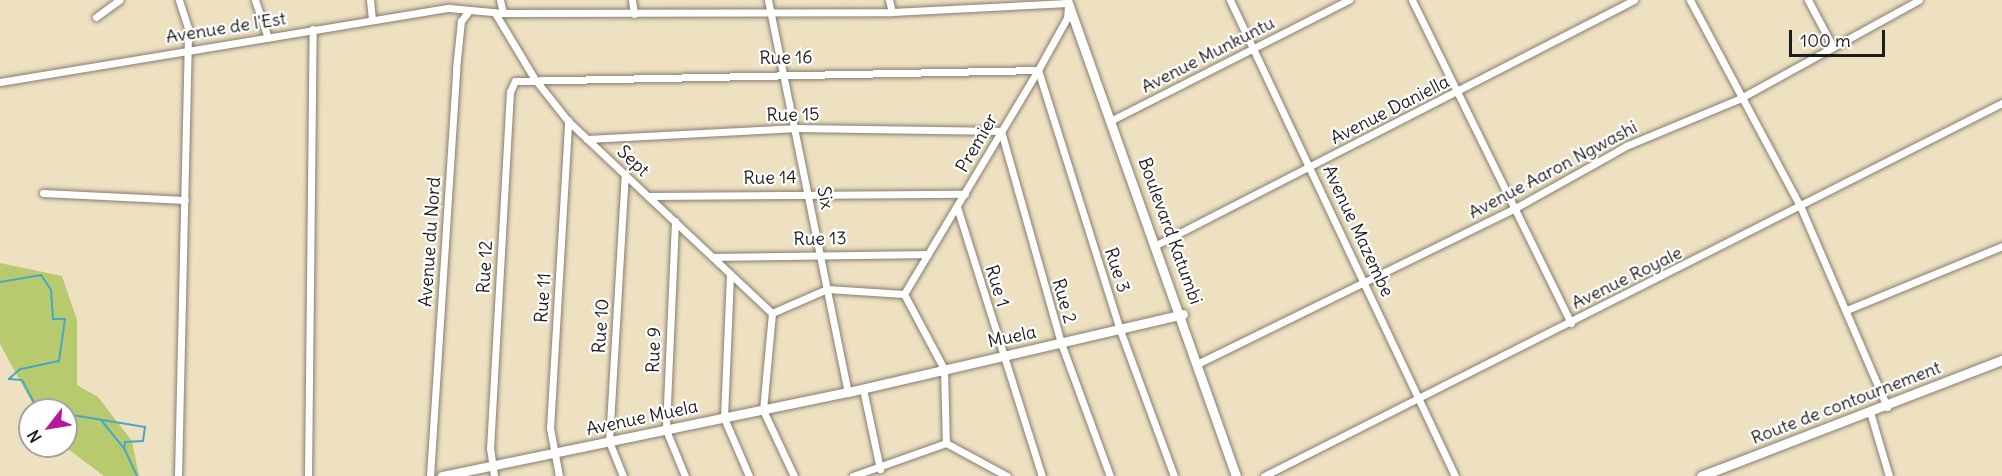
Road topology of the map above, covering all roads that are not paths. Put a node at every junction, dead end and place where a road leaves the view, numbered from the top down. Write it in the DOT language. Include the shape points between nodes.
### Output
graph roads {
  1 [pos="119,0"];
  2 [pos="180,0"];
  3 [pos="255,0"];
  4 [pos="370,0"];
  5 [pos="500,0"];
  6 [pos="632,0"];
  7 [pos="768,0"];
  8 [pos="889,0"];
  9 [pos="1230,0"];
  10 [pos="1348,0"];
  11 [pos="1412,0"];
  12 [pos="1634,0"];
  13 [pos="1690,0"];
  14 [pos="1808,0"];
  15 [pos="1919,0"];
  16 [pos="1069,1"];
  17 [pos="770,11"];
  18 [pos="468,12"];
  19 [pos="892,12"];
  20 [pos="499,13"];
  21 [pos="634,14"];
  22 [pos="96,17"];
  23 [pos="372,18"];
  24 [pos="313,29"];
  25 [pos="268,38"];
  26 [pos="1833,47"];
  27 [pos="1253,49"];
  28 [pos="187,50"];
  29 [pos="1038,70"];
  30 [pos="783,73"];
  31 [pos="534,78"];
  32 [pos="0,82"];
  33 [pos="1457,93"];
  34 [pos="1739,99"];
  35 [pos="2002,103"];
  36 [pos="1112,120"];
  37 [pos="568,121"];
  38 [pos="798,128"];
  39 [pos="1001,131"];
  40 [pos="587,139"];
  41 [pos="1311,166"];
  42 [pos="625,174"];
  43 [pos="43,193"];
  44 [pos="808,193"];
  45 [pos="965,194"];
  46 [pos="648,196"];
  47 [pos="184,200"];
  48 [pos="957,207"];
  49 [pos="1517,207"];
  50 [pos="1801,208"];
  51 [pos="675,222"];
  52 [pos="1158,244"];
  53 [pos="2002,246"];
  54 [pos="821,253"];
  55 [pos="928,254"];
  56 [pos="712,257"];
  57 [pos="730,274"];
  58 [pos="1365,282"];
  59 [pos="827,290"];
  60 [pos="904,294"];
  61 [pos="1847,310"];
  62 [pos="772,313"];
  63 [pos="1183,314"];
  64 [pos="1571,323"];
  65 [pos="1120,330"];
  66 [pos="1060,343"];
  67 [pos="1002,356"];
  68 [pos="2002,360"];
  69 [pos="1199,363"];
  70 [pos="944,369"];
  71 [pos="863,389"];
  72 [pos="848,392"];
  73 [pos="1420,399"];
  74 [pos="1887,406"];
  75 [pos="763,410"];
  76 [pos="1870,412"];
  77 [pos="724,418"];
  78 [pos="666,430"];
  79 [pos="609,441"];
  80 [pos="946,443"];
  81 [pos="550,454"];
  82 [pos="490,466"];
  83 [pos="880,468"];
  84 [pos="869,474"];
  85 [pos="1001,475"];
  86 [pos="178,476"];
  87 [pos="308,476"];
  88 [pos="430,476"];
  89 [pos="442,476"];
  90 [pos="494,476"];
  91 [pos="559,476"];
  92 [pos="622,476"];
  93 [pos="685,476"];
  94 [pos="750,476"];
  95 [pos="795,476"];
  96 [pos="853,476"];
  97 [pos="1042,476"];
  98 [pos="1110,476"];
  99 [pos="1174,476"];
  100 [pos="1236,476"];
  101 [pos="1264,476"];
  102 [pos="1455,476"];
  103 [pos="1701,476"];
  104 [pos="1889,476"];
  1 -- 22 [label="street"];
  2 -- 28 [label="street" via="188,24"];
  3 -- 25 [label="street"];
  4 -- 23 [label="street"];
  5 -- 20 [label="street, Sept"];
  6 -- 21 [label="street"];
  7 -- 17 [label="street, Six"];
  8 -- 19 [label="street"];
  9 -- 27 [label="street, Avenue Mazembe"];
  10 -- 27 [label="street, Avenue Munkuntu"];
  11 -- 33 [label="street"];
  12 -- 33 [label="street, Avenue Daniella"];
  13 -- 34 [label="street"];
  14 -- 26 [label="street"];
  15 -- 26 [label="street, Avenue Aaron Ngwashi"];
  16 -- 19 [label="street, Avenue de l'Est"];
  16 -- 29 [label="street, Premier" via="1067,18"];
  16 -- 36 [label="street, Boulevard Katumbi"];
  17 -- 19 [label="street, Avenue de l'Est"];
  17 -- 21 [label="street, Avenue de l'Est"];
  17 -- 30 [label="street, Six"];
  18 -- 20 [label="street, Avenue de l'Est"];
  18 -- 23 [label="street, Avenue de l'Est" via="449,8"];
  18 -- 88 [label="street, Avenue du Nord" via="461,21 456,69"];
  20 -- 21 [label="street, Avenue de l'Est"];
  20 -- 31 [label="street, Sept"];
  23 -- 24 [label="street, Avenue de l'Est"];
  24 -- 25 [label="street, Avenue de l'Est"];
  24 -- 87 [label="street"];
  25 -- 28 [label="street, Avenue de l'Est"];
  26 -- 34 [label="street, Avenue Aaron Ngwashi"];
  27 -- 36 [label="street, Avenue Munkuntu"];
  27 -- 41 [label="street, Avenue Mazembe"];
  28 -- 32 [label="street, Avenue de l'Est"];
  28 -- 47 [label="street"];
  29 -- 30 [label="street, Rue 16"];
  29 -- 39 [label="street, Premier"];
  29 -- 65 [label="street, Rue 3"];
  30 -- 31 [label="street, Rue 16"];
  30 -- 38 [label="street, Six"];
  31 -- 37 [label="street, Sept"];
  31 -- 82 [label="street, Rue 12" via="515,81 510,92"];
  33 -- 41 [label="street, Avenue Daniella"];
  33 -- 49 [label="street"];
  34 -- 49 [label="street, Avenue Aaron Ngwashi" via="1626,146"];
  34 -- 50 [label="street"];
  35 -- 50 [label="street, Avenue Royale"];
  36 -- 52 [label="street, Boulevard Katumbi"];
  37 -- 40 [label="street, Sept"];
  37 -- 81 [label="street, Rue 11"];
  38 -- 39 [label="street, Rue 15"];
  38 -- 40 [label="street, Rue 15"];
  38 -- 44 [label="street, Six"];
  39 -- 45 [label="street, Premier"];
  39 -- 66 [label="street, Rue 2"];
  40 -- 42 [label="street, Sept"];
  41 -- 52 [label="street, Avenue Daniella"];
  41 -- 58 [label="street, Avenue Mazembe"];
  42 -- 46 [label="street, Sept"];
  42 -- 79 [label="street, Rue 10"];
  43 -- 47 [label="street"];
  44 -- 45 [label="street, Rue 14"];
  44 -- 46 [label="street, Rue 14"];
  44 -- 54 [label="street, Six"];
  45 -- 48 [label="street, Premier"];
  46 -- 51 [label="street, Sept"];
  47 -- 86 [label="street"];
  48 -- 55 [label="street, Premier"];
  48 -- 67 [label="street, Rue 1"];
  49 -- 58 [label="street, Avenue Aaron Ngwashi"];
  49 -- 64 [label="street"];
  50 -- 61 [label="street"];
  50 -- 64 [label="street, Avenue Royale"];
  51 -- 56 [label="street, Sept"];
  51 -- 78 [label="street, Rue 9"];
  52 -- 63 [label="street, Boulevard Katumbi"];
  53 -- 61 [label="street"];
  54 -- 55 [label="street, Rue 13"];
  54 -- 56 [label="street, Rue 13"];
  54 -- 59 [label="street, Six"];
  55 -- 60 [label="street, Premier"];
  56 -- 57 [label="street, Sept"];
  57 -- 62 [label="street, Sept"];
  57 -- 77 [label="street"];
  58 -- 69 [label="street, Avenue Aaron Ngwashi"];
  58 -- 73 [label="street, Avenue Mazembe"];
  59 -- 60 [label="street"];
  59 -- 62 [label="street"];
  59 -- 72 [label="street, Six"];
  60 -- 70 [label="street"];
  61 -- 74 [label="street"];
  62 -- 75 [label="street"];
  63 -- 65 [label="street, Muela"];
  63 -- 69 [label="street, Boulevard Katumbi"];
  64 -- 73 [label="street, Avenue Royale"];
  65 -- 66 [label="street, Muela"];
  65 -- 99 [label="street, Rue 3"];
  66 -- 67 [label="street, Muela"];
  66 -- 98 [label="street, Rue 2"];
  67 -- 70 [label="street, Muela"];
  67 -- 97 [label="street, Rue 1"];
  68 -- 74 [label="street, Route de contournement"];
  69 -- 100 [label="street, Boulevard Katumbi"];
  70 -- 71 [label="street, Muela"];
  70 -- 80 [label="street"];
  71 -- 72 [label="street, Muela"];
  71 -- 83 [label="street"];
  72 -- 75 [label="street, Avenue Muela"];
  73 -- 101 [label="street, Avenue Royale"];
  73 -- 102 [label="street, Avenue Mazembe"];
  74 -- 76 [label="street, Route de contournement"];
  75 -- 77 [label="street, Avenue Muela"];
  75 -- 95 [label="street"];
  76 -- 103 [label="street, Route de contournement"];
  76 -- 104 [label="street"];
  77 -- 78 [label="street, Avenue Muela"];
  77 -- 94 [label="street"];
  78 -- 79 [label="street, Avenue Muela"];
  78 -- 93 [label="street, Rue 9"];
  79 -- 81 [label="street, Avenue Muela"];
  79 -- 92 [label="street, Rue 10"];
  80 -- 83 [label="street"];
  80 -- 85 [label="street"];
  81 -- 82 [label="street, Avenue Muela"];
  81 -- 91 [label="street, Rue 11"];
  82 -- 89 [label="street, Avenue Muela"];
  82 -- 90 [label="street, Rue 12"];
  83 -- 84 [label="street"];
  84 -- 96 [label="street"];
}
